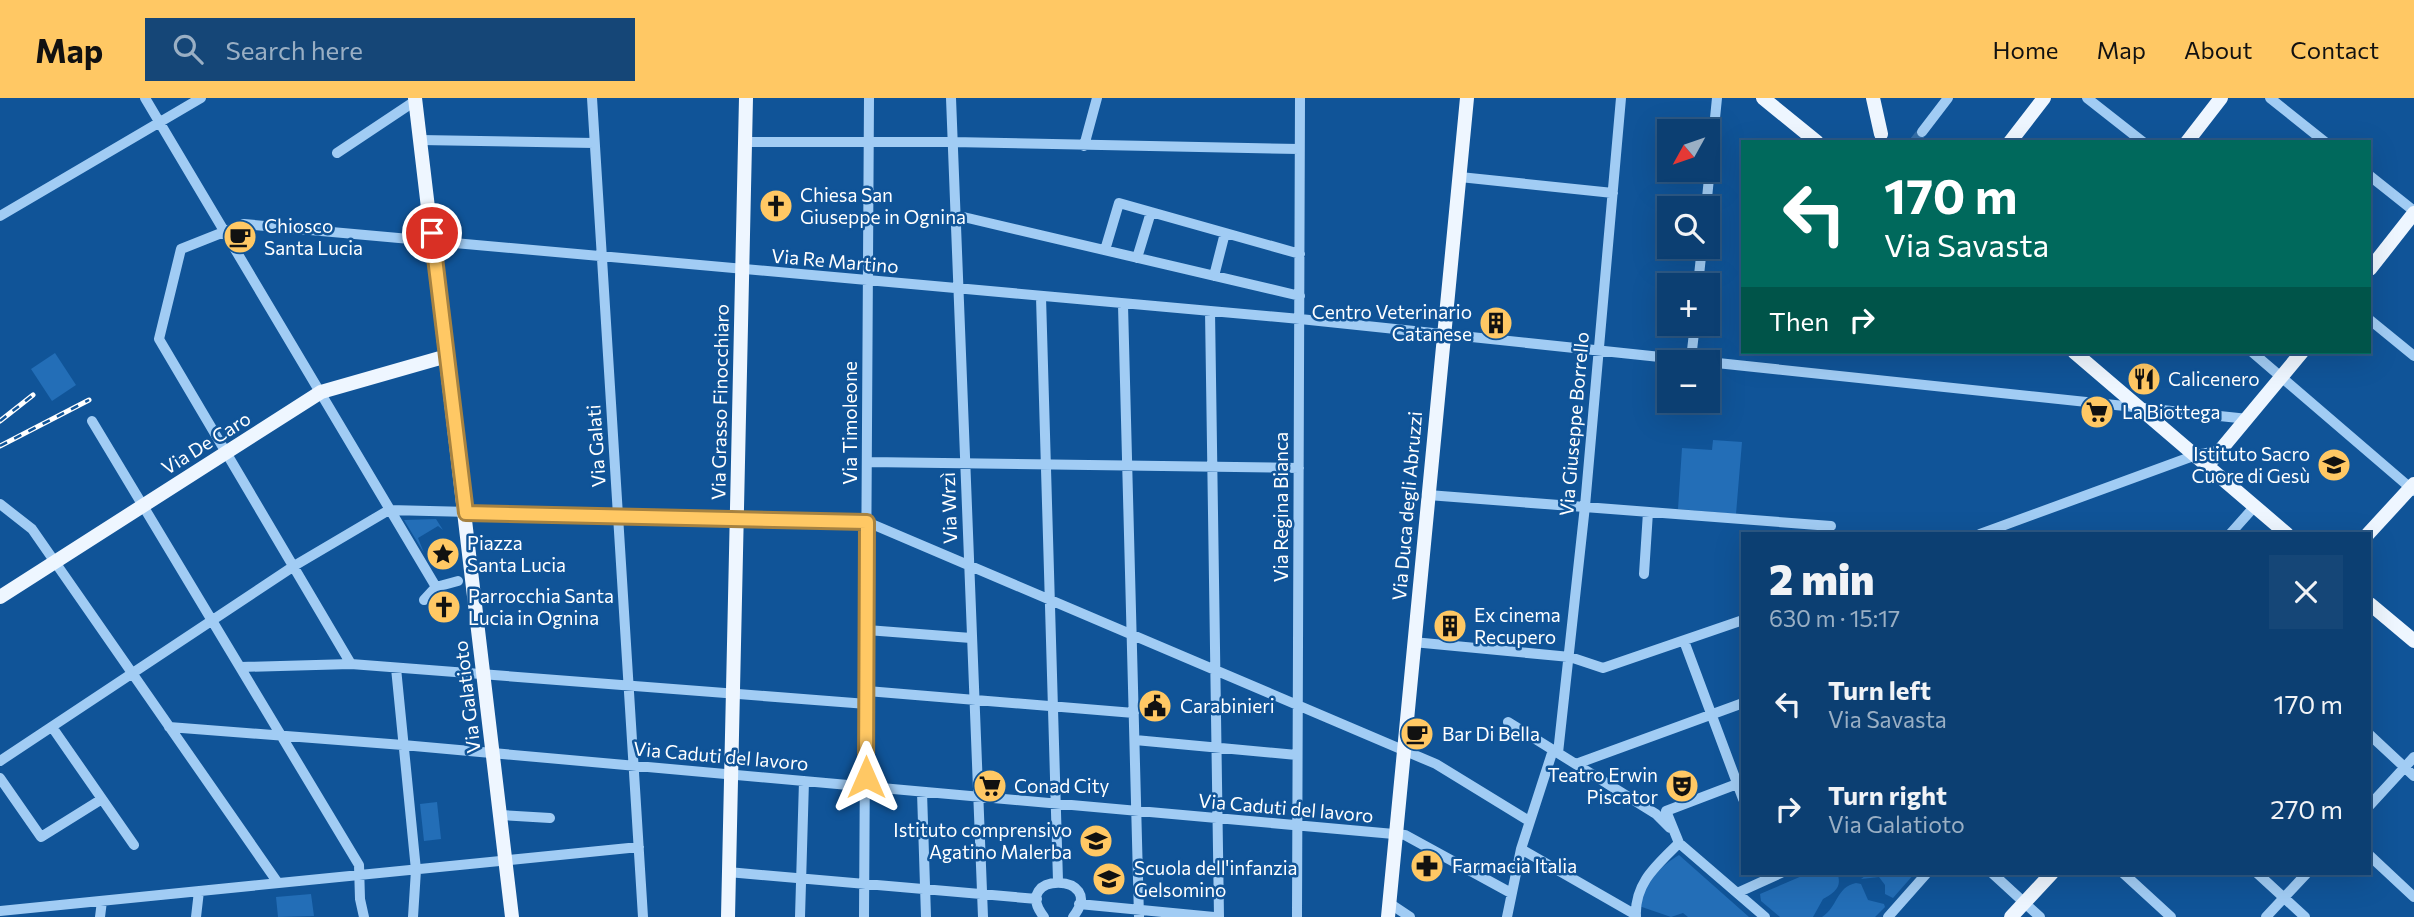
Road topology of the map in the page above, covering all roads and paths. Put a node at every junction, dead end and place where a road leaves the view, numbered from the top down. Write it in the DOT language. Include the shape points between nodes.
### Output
graph roads {
  1 [pos="145,98"];
  2 [pos="201,98"];
  3 [pos="592,98"];
  4 [pos="746,98"];
  5 [pos="869,98"];
  6 [pos="951,98"];
  7 [pos="1097,98"];
  8 [pos="1300,98"];
  9 [pos="1467,98"];
  10 [pos="1621,98"];
  11 [pos="1717,98"];
  12 [pos="1754,98"];
  13 [pos="1872,98"];
  14 [pos="1948,98"];
  15 [pos="2044,98"];
  16 [pos="2087,98"];
  17 [pos="2221,98"];
  18 [pos="2270,98"];
  19 [pos="415,100"];
  20 [pos="1768,103"];
  21 [pos="159,121"];
  22 [pos="1922,132"];
  23 [pos="1881,136"];
  24 [pos="420,140"];
  25 [pos="1814,140"];
  26 [pos="2012,140"];
  27 [pos="2140,140"];
  28 [pos="2189,140"];
  29 [pos="2322,140"];
  30 [pos="745,142"];
  31 [pos="869,142"];
  32 [pos="952,142"];
  33 [pos="594,143"];
  34 [pos="1084,146"];
  35 [pos="1299,149"];
  36 [pos="337,153"];
  37 [pos="1460,177"];
  38 [pos="2371,177"];
  39 [pos="1613,192"];
  40 [pos="1707,196"];
  41 [pos="1151,212"];
  42 [pos="2414,212"];
  43 [pos="955,215"];
  44 [pos="0,216"];
  45 [pos="225,233"];
  46 [pos="1225,233"];
  47 [pos="433,241"];
  48 [pos="1105,250"];
  49 [pos="1300,254"];
  50 [pos="601,257"];
  51 [pos="1137,258"];
  52 [pos="2371,267"];
  53 [pos="742,271"];
  54 [pos="1214,276"];
  55 [pos="869,281"];
  56 [pos="958,290"];
  57 [pos="1300,296"];
  58 [pos="1041,298"];
  59 [pos="1124,305"];
  60 [pos="1210,311"];
  61 [pos="1300,319"];
  62 [pos="2371,321"];
  63 [pos="1443,334"];
  64 [pos="1599,350"];
  65 [pos="2076,354"];
  66 [pos="2254,354"];
  67 [pos="2300,354"];
  68 [pos="447,356"];
  69 [pos="1657,356"];
  70 [pos="2414,356"];
  71 [pos="1720,362"];
  72 [pos="2282,377"];
  73 [pos="321,392"];
  74 [pos="2118,398"];
  75 [pos="2145,410"];
  76 [pos="2248,419"];
  77 [pos="92,421"];
  78 [pos="2222,450"];
  79 [pos="227,453"];
  80 [pos="2196,455"];
  81 [pos="868,462"];
  82 [pos="965,465"];
  83 [pos="1045,465"];
  84 [pos="1128,466"];
  85 [pos="1212,467"];
  86 [pos="1299,468"];
  87 [pos="2212,469"];
  88 [pos="2413,487"];
  89 [pos="1428,495"];
  90 [pos="0,504"];
  91 [pos="144,505"];
  92 [pos="1585,506"];
  93 [pos="2255,506"];
  94 [pos="389,510"];
  95 [pos="1648,512"];
  96 [pos="466,513"];
  97 [pos="618,517"];
  98 [pos="737,521"];
  99 [pos="867,522"];
  100 [pos="1831,526"];
  101 [pos="1986,532"];
  102 [pos="2232,532"];
  103 [pos="2285,532"];
  104 [pos="2370,532"];
  105 [pos="56,561"];
  106 [pos="295,566"];
  107 [pos="969,568"];
  108 [pos="1644,574"];
  109 [pos="458,581"];
  110 [pos="436,587"];
  111 [pos="0,597"];
  112 [pos="424,600"];
  113 [pos="1050,602"];
  114 [pos="2371,605"];
  115 [pos="213,621"];
  116 [pos="1741,621"];
  117 [pos="867,630"];
  118 [pos="1132,637"];
  119 [pos="971,638"];
  120 [pos="1684,641"];
  121 [pos="2414,641"];
  122 [pos="1413,642"];
  123 [pos="1570,657"];
  124 [pos="351,664"];
  125 [pos="241,667"];
  126 [pos="396,668"];
  127 [pos="1215,671"];
  128 [pos="133,673"];
  129 [pos="483,675"];
  130 [pos="629,686"];
  131 [pos="867,691"];
  132 [pos="733,695"];
  133 [pos="974,700"];
  134 [pos="867,704"];
  135 [pos="1741,704"];
  136 [pos="1298,706"];
  137 [pos="1052,707"];
  138 [pos="1134,713"];
  139 [pos="1711,715"];
  140 [pos="1508,722"];
  141 [pos="51,727"];
  142 [pos="169,727"];
  143 [pos="284,736"];
  144 [pos="2371,736"];
  145 [pos="1135,740"];
  146 [pos="403,745"];
  147 [pos="1216,748"];
  148 [pos="1555,751"];
  149 [pos="1404,752"];
  150 [pos="494,753"];
  151 [pos="1297,755"];
  152 [pos="2414,757"];
  153 [pos="0,761"];
  154 [pos="1576,764"];
  155 [pos="634,766"];
  156 [pos="2405,767"];
  157 [pos="732,774"];
  158 [pos="2414,776"];
  159 [pos="0,778"];
  160 [pos="804,781"];
  161 [pos="1737,784"];
  162 [pos="866,787"];
  163 [pos="922,792"];
  164 [pos="1741,794"];
  165 [pos="979,797"];
  166 [pos="102,799"];
  167 [pos="1056,804"];
  168 [pos="2371,804"];
  169 [pos="1136,813"];
  170 [pos="500,815"];
  171 [pos="550,818"];
  172 [pos="1217,820"];
  173 [pos="1529,821"];
  174 [pos="1297,827"];
  175 [pos="1396,834"];
  176 [pos="1677,838"];
  177 [pos="134,845"];
  178 [pos="639,847"];
  179 [pos="1521,849"];
  180 [pos="2371,857"];
  181 [pos="506,860"];
  182 [pos="416,870"];
  183 [pos="728,873"];
  184 [pos="360,875"];
  185 [pos="1773,875"];
  186 [pos="1926,875"];
  187 [pos="1994,875"];
  188 [pos="2050,875"];
  189 [pos="2125,875"];
  190 [pos="2259,875"];
  191 [pos="2305,875"];
  192 [pos="1058,876"];
  193 [pos="802,878"];
  194 [pos="278,883"];
  195 [pos="865,885"];
  196 [pos="199,891"];
  197 [pos="926,891"];
  198 [pos="1511,893"];
  199 [pos="1737,893"];
  200 [pos="982,895"];
  201 [pos="2414,897"];
  202 [pos="2284,898"];
  203 [pos="1033,899"];
  204 [pos="102,901"];
  205 [pos="2024,902"];
  206 [pos="1084,905"];
  207 [pos="1388,910"];
  208 [pos="2,913"];
  209 [pos="1138,913"];
  210 [pos="1897,914"];
  211 [pos="1636,916"];
  212 [pos="100,917"];
  213 [pos="196,917"];
  214 [pos="364,917"];
  215 [pos="413,917"];
  216 [pos="512,917"];
  217 [pos="643,917"];
  218 [pos="728,917"];
  219 [pos="800,917"];
  220 [pos="864,917"];
  221 [pos="926,917"];
  222 [pos="983,917"];
  223 [pos="1044,917"];
  224 [pos="1073,917"];
  225 [pos="1216,917"];
  226 [pos="1297,917"];
  227 [pos="1410,917"];
  228 [pos="1507,917"];
  229 [pos="1765,917"];
  230 [pos="2011,917"];
  231 [pos="2040,917"];
  232 [pos="2171,917"];
  233 [pos="2266,917"];
  234 [pos="2305,917"];
  1 -- 21 [label="street"];
  2 -- 21 [label="street"];
  3 -- 33 [label="street, Via Galati"];
  4 -- 30 [label="main road, Via Grasso Finocchiaro"];
  5 -- 31 [label="street, Via Timoleone"];
  6 -- 32 [label="street, Via Wrzì"];
  7 -- 34 [label="street"];
  8 -- 35 [label="street, Via Regina Bianca"];
  9 -- 37 [label="main road, Via Duca degli Abruzzi"];
  10 -- 39 [label="street, Via Giuseppe Borrello"];
  11 -- 40 [label="street"];
  12 -- 20 [label="main road"];
  13 -- 23 [label="main road"];
  14 -- 22 [label="street"];
  15 -- 26 [label="main road"];
  16 -- 27 [label="street"];
  17 -- 28 [label="main road"];
  18 -- 29 [label="street"];
  19 -- 24 [label="main road, Via Galatioto"];
  19 -- 36 [label="street"];
  20 -- 25 [label="main road"];
  21 -- 44 [label="street"];
  21 -- 45 [label="street"];
  24 -- 33 [label="street"];
  24 -- 47 [label="main road, Via Galatioto"];
  30 -- 31 [label="street"];
  30 -- 53 [label="main road, Via Grasso Finocchiaro"];
  31 -- 32 [label="street"];
  31 -- 55 [label="street, Via Timoleone"];
  32 -- 34 [label="street"];
  32 -- 43 [label="street, Via Wrzì"];
  33 -- 50 [label="street, Via Galati"];
  34 -- 35 [label="street"];
  35 -- 49 [label="street, Via Regina Bianca"];
  37 -- 39 [label="street"];
  37 -- 63 [label="main road, Via Duca degli Abruzzi"];
  38 -- 42 [label="street"];
  39 -- 64 [label="street, Via Giuseppe Borrello"];
  41 -- 46 [label="street"];
  41 -- 48 [label="street" via="1119,203"];
  41 -- 51 [label="street"];
  42 -- 52 [label="main road"];
  43 -- 48 [label="street"];
  43 -- 56 [label="street, Via Wrzì"];
  45 -- 47 [label="street, Via Re Martino" via="244,225"];
  45 -- 73 [label="street"];
  45 -- 79 [label="street, Via Re Martino" via="181,249 159,339"];
  46 -- 49 [label="street"];
  46 -- 54 [label="street"];
  47 -- 50 [label="street, Via Re Martino"];
  47 -- 68 [label="main road, Via Galatioto"];
  48 -- 51 [label="street"];
  49 -- 57 [label="street, Via Regina Bianca"];
  50 -- 53 [label="street, Via Re Martino"];
  50 -- 97 [label="street, Via Galati"];
  51 -- 54 [label="street"];
  53 -- 55 [label="street, Via Re Martino"];
  53 -- 98 [label="main road, Via Grasso Finocchiaro"];
  54 -- 57 [label="street"];
  55 -- 56 [label="street, Via Re Martino"];
  55 -- 81 [label="street, Via Timoleone"];
  56 -- 58 [label="street, Via Re Martino"];
  56 -- 82 [label="street, Via Wrzì"];
  57 -- 61 [label="street, Via Regina Bianca"];
  58 -- 59 [label="street, Via Re Martino"];
  58 -- 83 [label="street"];
  59 -- 60 [label="street, Via Re Martino"];
  59 -- 84 [label="street"];
  60 -- 61 [label="street, Via Re Martino"];
  60 -- 85 [label="street"];
  61 -- 63 [label="street, Via Re Martino"];
  61 -- 86 [label="street, Via Regina Bianca"];
  62 -- 70 [label="street"];
  63 -- 64 [label="street, Via Re Martino"];
  63 -- 89 [label="main road, Via Duca degli Abruzzi"];
  64 -- 69 [label="street, Via Re Martino"];
  64 -- 92 [label="street, Via Giuseppe Borrello"];
  65 -- 74 [label="main road"];
  66 -- 72 [label="street"];
  67 -- 72 [label="main road"];
  68 -- 73 [label="main road, Via De Caro"];
  68 -- 96 [label="main road, Via Galatioto"];
  71 -- 74 [label="street, Via Re Martino" via="2100,403"];
  72 -- 76 [label="main road"];
  72 -- 88 [label="street"];
  73 -- 79 [label="main road, Via De Caro"];
  73 -- 94 [label="street"];
  74 -- 75 [label="main road"];
  75 -- 76 [label="street"];
  75 -- 80 [label="main road"];
  76 -- 78 [label="main road"];
  77 -- 91 [label="street"];
  78 -- 80 [label="street"];
  78 -- 87 [label="main road"];
  79 -- 91 [label="main road, Via De Caro"];
  79 -- 106 [label="street"];
  80 -- 87 [label="main road"];
  80 -- 101 [label="street"];
  81 -- 82 [label="street"];
  81 -- 99 [label="street, Via Timoleone"];
  82 -- 83 [label="street"];
  82 -- 107 [label="street, Via Wrzì"];
  83 -- 84 [label="street"];
  83 -- 113 [label="street"];
  84 -- 85 [label="street"];
  84 -- 118 [label="street"];
  85 -- 86 [label="street"];
  85 -- 127 [label="street"];
  86 -- 136 [label="street, Via Regina Bianca"];
  87 -- 93 [label="main road"];
  88 -- 104 [label="main road"];
  89 -- 92 [label="street"];
  89 -- 122 [label="main road, Via Duca degli Abruzzi"];
  90 -- 105 [label="street" via="32,529"];
  91 -- 105 [label="main road, Via De Caro"];
  91 -- 115 [label="street"];
  92 -- 95 [label="street"];
  92 -- 123 [label="street, Via Giuseppe Borrello"];
  93 -- 102 [label="street"];
  93 -- 103 [label="main road"];
  94 -- 96 [label="street"];
  94 -- 106 [label="street"];
  94 -- 110 [label="street"];
  95 -- 100 [label="street"];
  95 -- 108 [label="street"];
  96 -- 97 [label="street"];
  96 -- 129 [label="main road, Via Galatioto"];
  97 -- 98 [label="street"];
  97 -- 130 [label="street, Via Galati"];
  98 -- 99 [label="street"];
  98 -- 132 [label="main road, Via Grasso Finocchiaro"];
  99 -- 107 [label="street"];
  99 -- 117 [label="street, Via Timoleone"];
  105 -- 111 [label="main road, Via De Caro"];
  105 -- 128 [label="street"];
  106 -- 115 [label="street"];
  106 -- 124 [label="street"];
  107 -- 113 [label="street"];
  107 -- 119 [label="street, Via Wrzì"];
  109 -- 110 [label="street"];
  110 -- 112 [label="street"];
  113 -- 118 [label="street"];
  113 -- 137 [label="street"];
  114 -- 121 [label="main road"];
  115 -- 125 [label="street"];
  115 -- 128 [label="street"];
  116 -- 120 [label="street"];
  117 -- 119 [label="street"];
  117 -- 131 [label="street, Via Timoleone"];
  118 -- 127 [label="street"];
  118 -- 138 [label="street"];
  119 -- 133 [label="street, Via Wrzì"];
  120 -- 123 [label="street" via="1603,668"];
  120 -- 139 [label="street"];
  122 -- 123 [label="street"];
  122 -- 149 [label="main road, Via Duca degli Abruzzi"];
  123 -- 148 [label="street, Via Giuseppe Borrello"];
  124 -- 125 [label="street"];
  124 -- 126 [label="street"];
  125 -- 143 [label="street"];
  126 -- 129 [label="street"];
  126 -- 146 [label="street"];
  127 -- 136 [label="street"];
  127 -- 147 [label="street"];
  128 -- 141 [label="street"];
  128 -- 142 [label="street"];
  129 -- 130 [label="street"];
  129 -- 150 [label="main road, Via Galatioto"];
  130 -- 132 [label="street"];
  130 -- 155 [label="street, Via Galati"];
  131 -- 133 [label="street"];
  131 -- 134 [label="street, Via Timoleone"];
  132 -- 134 [label="street"];
  132 -- 157 [label="main road, Via Grasso Finocchiaro"];
  133 -- 137 [label="street"];
  133 -- 165 [label="street, Via Wrzì"];
  134 -- 162 [label="street, Via Timoleone"];
  135 -- 139 [label="street"];
  136 -- 149 [label="street"];
  136 -- 151 [label="street, Via Regina Bianca"];
  137 -- 138 [label="street"];
  137 -- 167 [label="street"];
  138 -- 145 [label="street"];
  139 -- 154 [label="street"];
  139 -- 161 [label="street"];
  140 -- 148 [label="street"];
  141 -- 153 [label="street"];
  141 -- 166 [label="street"];
  142 -- 143 [label="street, Via Caduti del lavoro"];
  142 -- 194 [label="street"];
  143 -- 146 [label="street, Via Caduti del lavoro"];
  143 -- 184 [label="street" via="359,865"];
  144 -- 156 [label="street"];
  145 -- 147 [label="street"];
  145 -- 169 [label="street"];
  146 -- 150 [label="street, Via Caduti del lavoro"];
  146 -- 182 [label="street"];
  147 -- 151 [label="street"];
  147 -- 172 [label="street"];
  148 -- 154 [label="street"];
  148 -- 173 [label="street, Via Giuseppe Borrello"];
  149 -- 173 [label="street" via="1436,764"];
  149 -- 175 [label="main road, Via Duca degli Abruzzi"];
  150 -- 155 [label="street, Via Caduti del lavoro"];
  150 -- 170 [label="main road, Via Galatioto"];
  151 -- 174 [label="street, Via Regina Bianca"];
  152 -- 156 [label="street"];
  154 -- 176 [label="street" via="1656,814"];
  155 -- 157 [label="street, Via Caduti del lavoro"];
  155 -- 178 [label="street, Via Galati"];
  156 -- 158 [label="street"];
  156 -- 168 [label="street"];
  157 -- 160 [label="street, Via Caduti del lavoro"];
  157 -- 183 [label="main road, Via Grasso Finocchiaro"];
  159 -- 166 [label="street" via="41,837"];
  160 -- 162 [label="street, Via Caduti del lavoro"];
  160 -- 193 [label="street"];
  161 -- 164 [label="street"];
  161 -- 176 [label="street" via="1666,811"];
  162 -- 163 [label="street, Via Caduti del lavoro"];
  162 -- 195 [label="street, Via Timoleone"];
  163 -- 165 [label="street, Via Caduti del lavoro"];
  163 -- 197 [label="street"];
  165 -- 167 [label="street, Via Caduti del lavoro"];
  165 -- 200 [label="street, Via Wrzì"];
  166 -- 177 [label="street"];
  167 -- 169 [label="street, Via Caduti del lavoro"];
  167 -- 192 [label="street"];
  169 -- 172 [label="street, Via Caduti del lavoro"];
  169 -- 209 [label="street"];
  170 -- 171 [label="street"];
  170 -- 181 [label="main road, Via Galatioto"];
  172 -- 174 [label="street, Via Caduti del lavoro"];
  172 -- 225 [label="street"];
  173 -- 179 [label="street, Via Giuseppe Borrello"];
  174 -- 175 [label="street, Via Caduti del lavoro"];
  174 -- 226 [label="street, Via Regina Bianca"];
  175 -- 198 [label="street, Via Caduti del lavoro"];
  175 -- 207 [label="main road, Via Duca degli Abruzzi"];
  176 -- 199 [label="street"];
  176 -- 211 [label="street" via="1642,884 1635,902"];
  178 -- 181 [label="street"];
  178 -- 217 [label="street, Via Galati"];
  179 -- 198 [label="street, Via Giuseppe Borrello"];
  179 -- 211 [label="street"];
  180 -- 201 [label="street"];
  181 -- 182 [label="street"];
  181 -- 216 [label="main road, Via Galatioto"];
  182 -- 184 [label="street"];
  182 -- 215 [label="street"];
  183 -- 193 [label="street"];
  183 -- 218 [label="main road, Via Grasso Finocchiaro"];
  184 -- 194 [label="street"];
  184 -- 214 [label="street"];
  185 -- 199 [label="street"];
  186 -- 210 [label="street"];
  187 -- 205 [label="street"];
  188 -- 205 [label="main road"];
  189 -- 232 [label="street"];
  190 -- 202 [label="street"];
  191 -- 202 [label="street"];
  192 -- 203 [label="street"];
  192 -- 206 [label="street" via="1072,886"];
  193 -- 195 [label="street"];
  193 -- 219 [label="street"];
  194 -- 196 [label="street"];
  195 -- 197 [label="street"];
  195 -- 220 [label="street, Via Timoleone"];
  196 -- 204 [label="street"];
  196 -- 213 [label="street"];
  197 -- 200 [label="street"];
  197 -- 221 [label="street"];
  198 -- 228 [label="street, Via Giuseppe Borrello"];
  199 -- 229 [label="street"];
  200 -- 203 [label="street"];
  200 -- 222 [label="street, Via Wrzì"];
  202 -- 233 [label="street"];
  202 -- 234 [label="street"];
  203 -- 223 [label="street"];
  204 -- 208 [label="street"];
  204 -- 212 [label="street"];
  205 -- 230 [label="main road"];
  205 -- 231 [label="street"];
  206 -- 209 [label="street"];
  206 -- 224 [label="street"];
  207 -- 227 [label="street"];
  209 -- 225 [label="street"];
}
